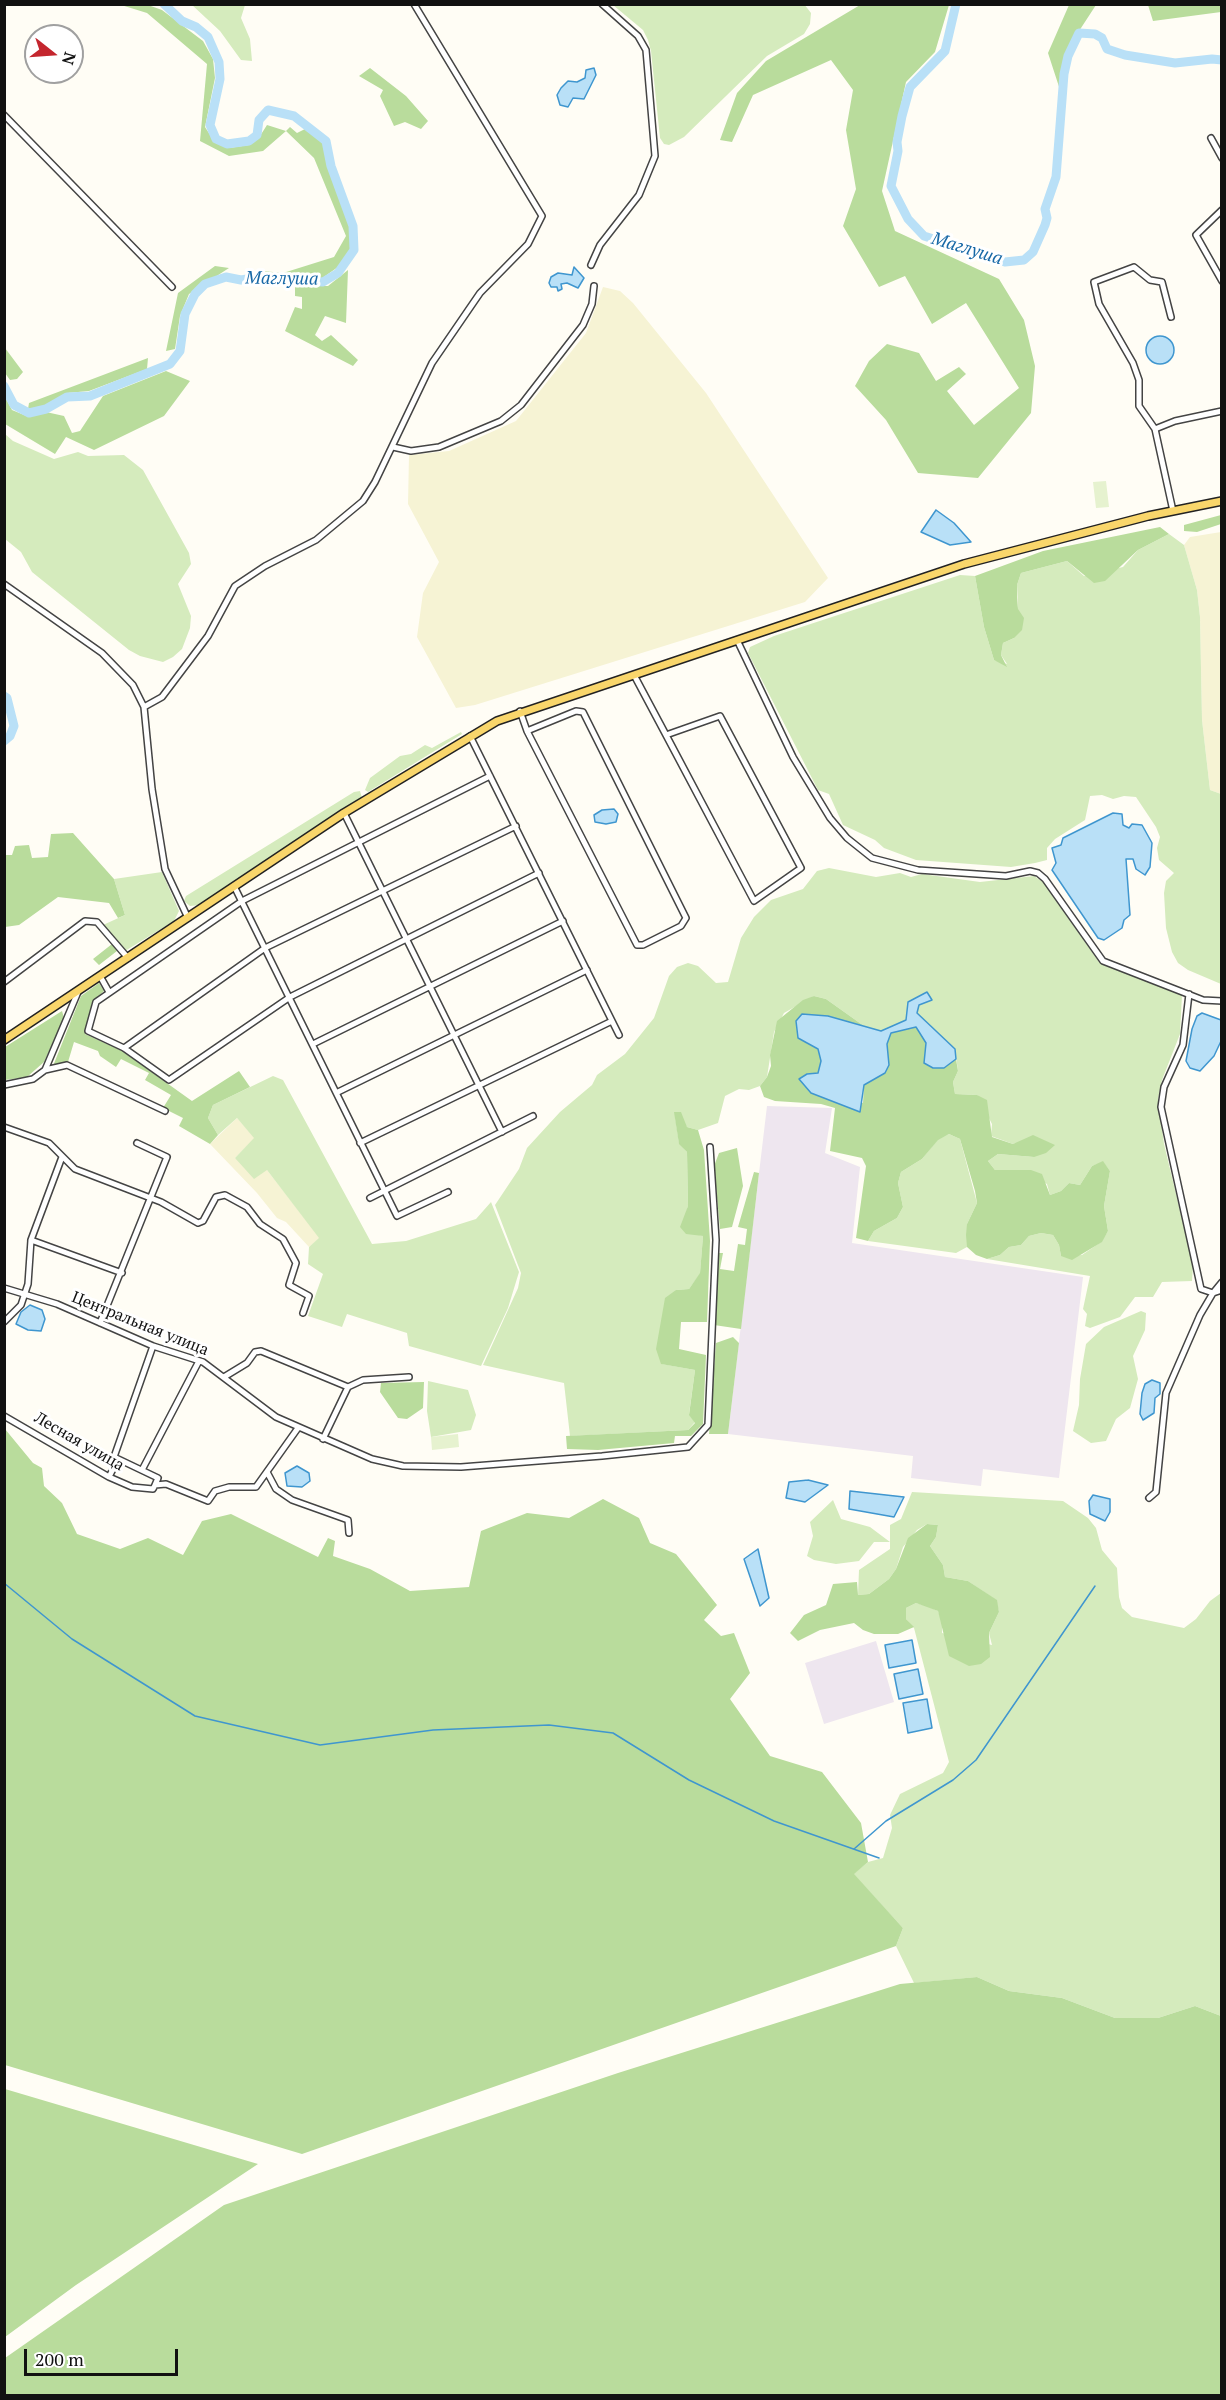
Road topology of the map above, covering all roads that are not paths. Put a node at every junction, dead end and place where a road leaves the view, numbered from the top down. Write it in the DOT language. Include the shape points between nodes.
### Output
graph roads {
  1 [pos="414,4"];
  2 [pos="602,4"];
  3 [pos="4,115"];
  4 [pos="1211,138"];
  5 [pos="1221,158"];
  6 [pos="1221,210"];
  7 [pos="591,265"];
  8 [pos="1221,281"];
  9 [pos="594,286"];
  10 [pos="172,287"];
  11 [pos="1171,317"];
  12 [pos="1221,411"];
  13 [pos="1155,429"];
  14 [pos="393,447"];
  15 [pos="1221,501"];
  16 [pos="1173,511"];
  17 [pos="4,584"];
  18 [pos="737,640"];
  19 [pos="634,675"];
  20 [pos="144,707"];
  21 [pos="520,711"];
  22 [pos="527,731"];
  23 [pos="666,735"];
  24 [pos="470,736"];
  25 [pos="490,776"];
  26 [pos="344,813"];
  27 [pos="516,826"];
  28 [pos="357,841"];
  29 [pos="539,873"];
  30 [pos="234,886"];
  31 [pos="383,893"];
  32 [pos="242,901"];
  33 [pos="188,918"];
  34 [pos="563,921"];
  35 [pos="406,939"];
  36 [pos="265,948"];
  37 [pos="128,958"];
  38 [pos="587,970"];
  39 [pos="99,976"];
  40 [pos="4,982"];
  41 [pos="430,987"];
  42 [pos="78,992"];
  43 [pos="108,992"];
  44 [pos="1189,994"];
  45 [pos="290,996"];
  46 [pos="1221,1001"];
  47 [pos="612,1021"];
  48 [pos="619,1035"];
  49 [pos="455,1036"];
  50 [pos="4,1040"];
  51 [pos="313,1044"];
  52 [pos="124,1048"];
  53 [pos="45,1070"];
  54 [pos="478,1084"];
  55 [pos="4,1085"];
  56 [pos="338,1092"];
  57 [pos="165,1111"];
  58 [pos="533,1116"];
  59 [pos="4,1127"];
  60 [pos="502,1131"];
  61 [pos="137,1143"];
  62 [pos="360,1143"];
  63 [pos="710,1148"];
  64 [pos="62,1157"];
  65 [pos="384,1191"];
  66 [pos="448,1192"];
  67 [pos="370,1198"];
  68 [pos="149,1200"];
  69 [pos="31,1240"];
  70 [pos="122,1273"];
  71 [pos="1221,1282"];
  72 [pos="4,1288"];
  73 [pos="1221,1290"];
  74 [pos="1213,1293"];
  75 [pos="25,1294"];
  76 [pos="303,1313"];
  77 [pos="4,1322"];
  78 [pos="100,1323"];
  79 [pos="153,1346"];
  80 [pos="199,1361"];
  81 [pos="224,1377"];
  82 [pos="409,1377"];
  83 [pos="348,1387"];
  84 [pos="4,1416"];
  85 [pos="298,1428"];
  86 [pos="323,1439"];
  87 [pos="118,1459"];
  88 [pos="142,1470"];
  89 [pos="267,1472"];
  90 [pos="109,1477"];
  91 [pos="155,1485"];
  92 [pos="1149,1498"];
  93 [pos="350,1533"];
  1 -- 14 [label="street" via="542,216 528,244 480,293 432,363"];
  2 -- 7 [label="street" via="638,36 646,50 655,156 639,195 600,245"];
  3 -- 10 [label="street"];
  4 -- 5 [label="street"];
  6 -- 8 [label="street" via="1196,235"];
  9 -- 14 [label="street" via="583,325 521,405 508,416 439,447 411,451"];
  11 -- 13 [label="street" via="1162,282 1150,280 1134,267 1094,282 1099,304 1133,363 1139,380 1139,406"];
  12 -- 13 [label="street"];
  13 -- 16 [label="street"];
  14 -- 20 [label="street" via="363,501 327,533 235,586 208,636 162,697"];
  15 -- 16 [label="main road"];
  16 -- 18 [label="main road" via="964,564"];
  17 -- 20 [label="street" via="102,653 133,685"];
  18 -- 19 [label="main road"];
  18 -- 44 [label="street" via="789,748 830,818 864,852 872,858 918,870 1006,876 1038,873 1103,961"];
  19 -- 21 [label="main road"];
  19 -- 23 [label="street"];
  20 -- 33 [label="street" via="165,869"];
  21 -- 22 [label="street"];
  21 -- 24 [label="main road"];
  22 -- 22 [label="street" via="637,945 681,926 686,918 582,712"];
  23 -- 23 [label="street" via="754,901 801,868 720,716"];
  24 -- 25 [label="street"];
  24 -- 26 [label="main road"];
  25 -- 27 [label="street"];
  25 -- 28 [label="street"];
  26 -- 28 [label="street"];
  26 -- 30 [label="main road"];
  27 -- 29 [label="street"];
  27 -- 31 [label="street"];
  28 -- 31 [label="street"];
  28 -- 32 [label="street"];
  29 -- 34 [label="street"];
  29 -- 35 [label="street"];
  30 -- 32 [label="street"];
  30 -- 33 [label="main road"];
  31 -- 35 [label="street"];
  31 -- 36 [label="street"];
  32 -- 36 [label="street"];
  32 -- 43 [label="street"];
  33 -- 37 [label="main road"];
  34 -- 38 [label="street"];
  34 -- 41 [label="street"];
  35 -- 41 [label="street"];
  35 -- 45 [label="street"];
  36 -- 45 [label="street"];
  36 -- 52 [label="street"];
  37 -- 39 [label="main road"];
  37 -- 40 [label="street" via="97,922 85,921"];
  38 -- 47 [label="street"];
  38 -- 49 [label="street"];
  39 -- 42 [label="main road"];
  39 -- 43 [label="street"];
  41 -- 49 [label="street"];
  41 -- 51 [label="street"];
  42 -- 50 [label="main road"];
  42 -- 53 [label="street"];
  43 -- 52 [label="street" via="96,1002 88,1031"];
  44 -- 46 [label="street"];
  44 -- 74 [label="street" via="1183,1045 1164,1087 1161,1107 1201,1289"];
  45 -- 51 [label="street"];
  45 -- 52 [label="street" via="169,1080"];
  47 -- 48 [label="street"];
  47 -- 54 [label="street"];
  49 -- 54 [label="street"];
  49 -- 56 [label="street"];
  51 -- 56 [label="street"];
  53 -- 55 [label="street" via="33,1080"];
  53 -- 57 [label="street" via="67,1065"];
  54 -- 60 [label="street"];
  54 -- 62 [label="street"];
  56 -- 62 [label="street"];
  58 -- 60 [label="street"];
  59 -- 64 [label="street" via="49,1143"];
  60 -- 65 [label="street"];
  61 -- 68 [label="street" via="167,1156"];
  62 -- 65 [label="street"];
  63 -- 86 [label="street, Центральная улица" via="716,1240 708,1425 688,1447 460,1467 403,1466 372,1459"];
  64 -- 68 [label="street" via="75,1169"];
  64 -- 69 [label="street"];
  65 -- 66 [label="street" via="397,1216"];
  65 -- 67 [label="street"];
  68 -- 70 [label="street"];
  68 -- 76 [label="street" via="161,1202 198,1223 216,1197 225,1196 247,1207 260,1224 283,1239 296,1263 289,1285 309,1296"];
  69 -- 70 [label="street"];
  69 -- 75 [label="street"];
  70 -- 78 [label="street"];
  71 -- 74 [label="street"];
  72 -- 75 [label="street, Центральная улица"];
  73 -- 74 [label="street"];
  74 -- 92 [label="street" via="1166,1394 1155,1492"];
  75 -- 77 [label="street" via="21,1305"];
  75 -- 78 [label="street, Центральная улица"];
  78 -- 79 [label="street, Центральная улица"];
  79 -- 80 [label="street, Центральная улица"];
  79 -- 87 [label="street" via="114,1457"];
  80 -- 81 [label="street, Центральная улица"];
  80 -- 88 [label="street"];
  81 -- 83 [label="street" via="261,1351"];
  81 -- 85 [label="street, Центральная улица" via="276,1417"];
  82 -- 83 [label="street" via="363,1380"];
  83 -- 86 [label="street"];
  84 -- 90 [label="street, Лесная улица"];
  85 -- 86 [label="street, Центральная улица"];
  85 -- 89 [label="street"];
  87 -- 88 [label="street"];
  87 -- 90 [label="street"];
  88 -- 91 [label="street" via="158,1478"];
  89 -- 91 [label="street, Лесная улица" via="256,1487 230,1486 214,1491 208,1501 166,1484"];
  89 -- 93 [label="street" via="276,1489 292,1500 348,1520"];
  90 -- 91 [label="street, Лесная улица" via="132,1487 153,1489"];
}
